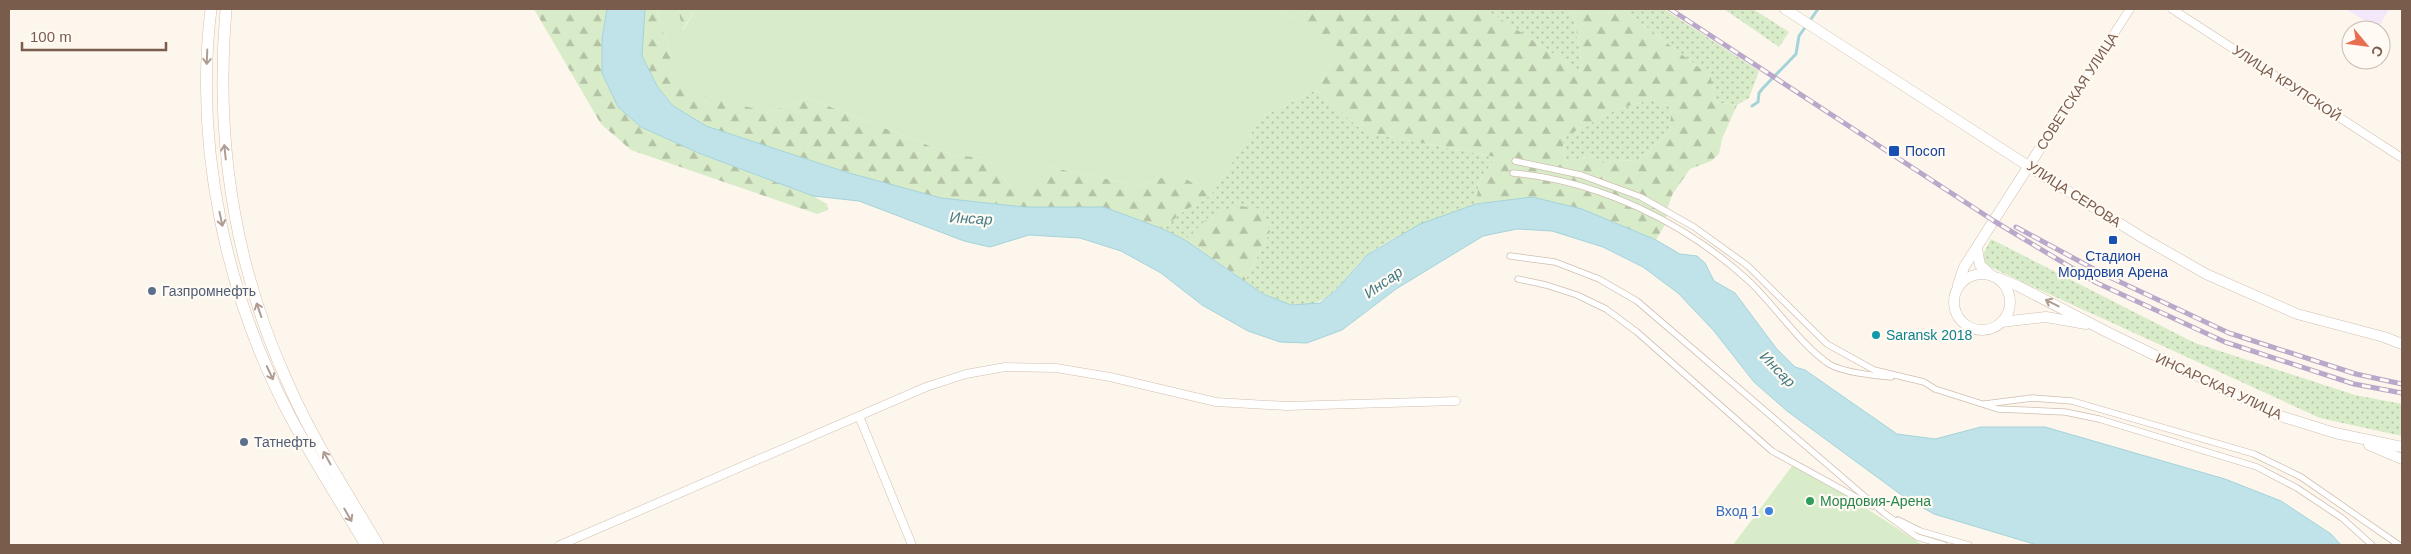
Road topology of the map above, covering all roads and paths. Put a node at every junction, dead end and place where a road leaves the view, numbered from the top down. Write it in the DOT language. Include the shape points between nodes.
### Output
graph roads {
  1 [pos="211,9"];
  2 [pos="226,9"];
  3 [pos="1785,9"];
  4 [pos="2130,9"];
  5 [pos="2172,9"];
  6 [pos="2039,150"];
  7 [pos="2402,158"];
  8 [pos="1515,161"];
  9 [pos="2029,166"];
  10 [pos="1513,173"];
  11 [pos="1977,249"];
  12 [pos="1510,256"];
  13 [pos="1994,276"];
  14 [pos="1518,279"];
  15 [pos="1957,289"];
  16 [pos="2001,322"];
  17 [pos="2094,326"];
  18 [pos="2384,337"];
  19 [pos="2402,339"];
  20 [pos="2402,344"];
  21 [pos="1905,378"];
  22 [pos="1456,401"];
  23 [pos="1983,404"];
  24 [pos="859,416"];
  25 [pos="2347,436"];
  26 [pos="2402,447"];
  27 [pos="2402,459"];
  28 [pos="1884,513"];
  29 [pos="366,545"];
  30 [pos="378,545"];
  31 [pos="560,545"];
  32 [pos="912,545"];
  33 [pos="1944,545"];
  34 [pos="1969,545"];
  35 [pos="2372,545"];
  36 [pos="2399,545"];
  1 -- 29 [label="main road, one-way" via="206,87 208,138 230,262 260,351 291,418"];
  30 -- 2 [label="main road, one-way" via="286,381 249,283 233,213 224,144 222,56"];
  3 -- 9 [label="street, УЛИЦА СЕРОВА"];
  4 -- 6 [label="street, СОВЕТСКАЯ УЛИЦА"];
  5 -- 7 [label="street, УЛИЦА КРУПСКОЙ"];
  6 -- 9 [label="street, СОВЕТСКАЯ УЛИЦА"];
  8 -- 21 [label="street" via="1582,175 1640,196 1694,227 1748,266 1827,344 1874,370"];
  9 -- 11 [label="street, СОВЕТСКАЯ УЛИЦА"];
  9 -- 18 [label="street, УЛИЦА СЕРОВА" via="2206,274 2297,314"];
  10 -- 21 [label="street" via="1549,176 1580,185 1653,216 1687,234 1750,282 1830,364 1875,376"];
  11 -- 13 [label="street" via="1980,265"];
  11 -- 15 [label="street, СОВЕТСКАЯ УЛИЦА" via="1964,267"];
  12 -- 28 [label="street" via="1555,262 1599,279 1637,301"];
  13 -- 15 [label="street" via="1976,274"];
  13 -- 16 [label="street" via="2004,284 2010,299 2010,308"];
  17 -- 13 [label="street, ИНСАРСКАЯ УЛИЦА, one-way"];
  14 -- 28 [label="street" via="1577,295 1606,309 1637,332 1772,451"];
  15 -- 16 [label="street" via="1954,305 1968,326 1984,330"];
  16 -- 17 [label="street, ИНСАРСКАЯ УЛИЦА" via="2046,317"];
  17 -- 25 [label="street, ИНСАРСКАЯ УЛИЦА" via="2255,405"];
  18 -- 19 [label="street, УЛИЦА СЕРОВА"];
  18 -- 20 [label="street, УЛИЦА СЕРОВА"];
  21 -- 23 [label="street"];
  22 -- 24 [label="street" via="1287,406 1216,402 1056,368 1005,367 966,374 926,387"];
  23 -- 35 [label="street" via="1998,409 2065,412 2099,419 2257,467 2297,488 2342,518"];
  23 -- 36 [label="street" via="2032,398 2072,401 2254,454 2301,478"];
  24 -- 31 [label="street"];
  24 -- 32 [label="street"];
  25 -- 26 [label="street, ИНСАРСКАЯ УЛИЦА"];
  25 -- 27 [label="street, ИНСАРСКАЯ УЛИЦА"];
  28 -- 33 [label="street" via="1917,537"];
  28 -- 34 [label="street" via="1920,530"];
}
